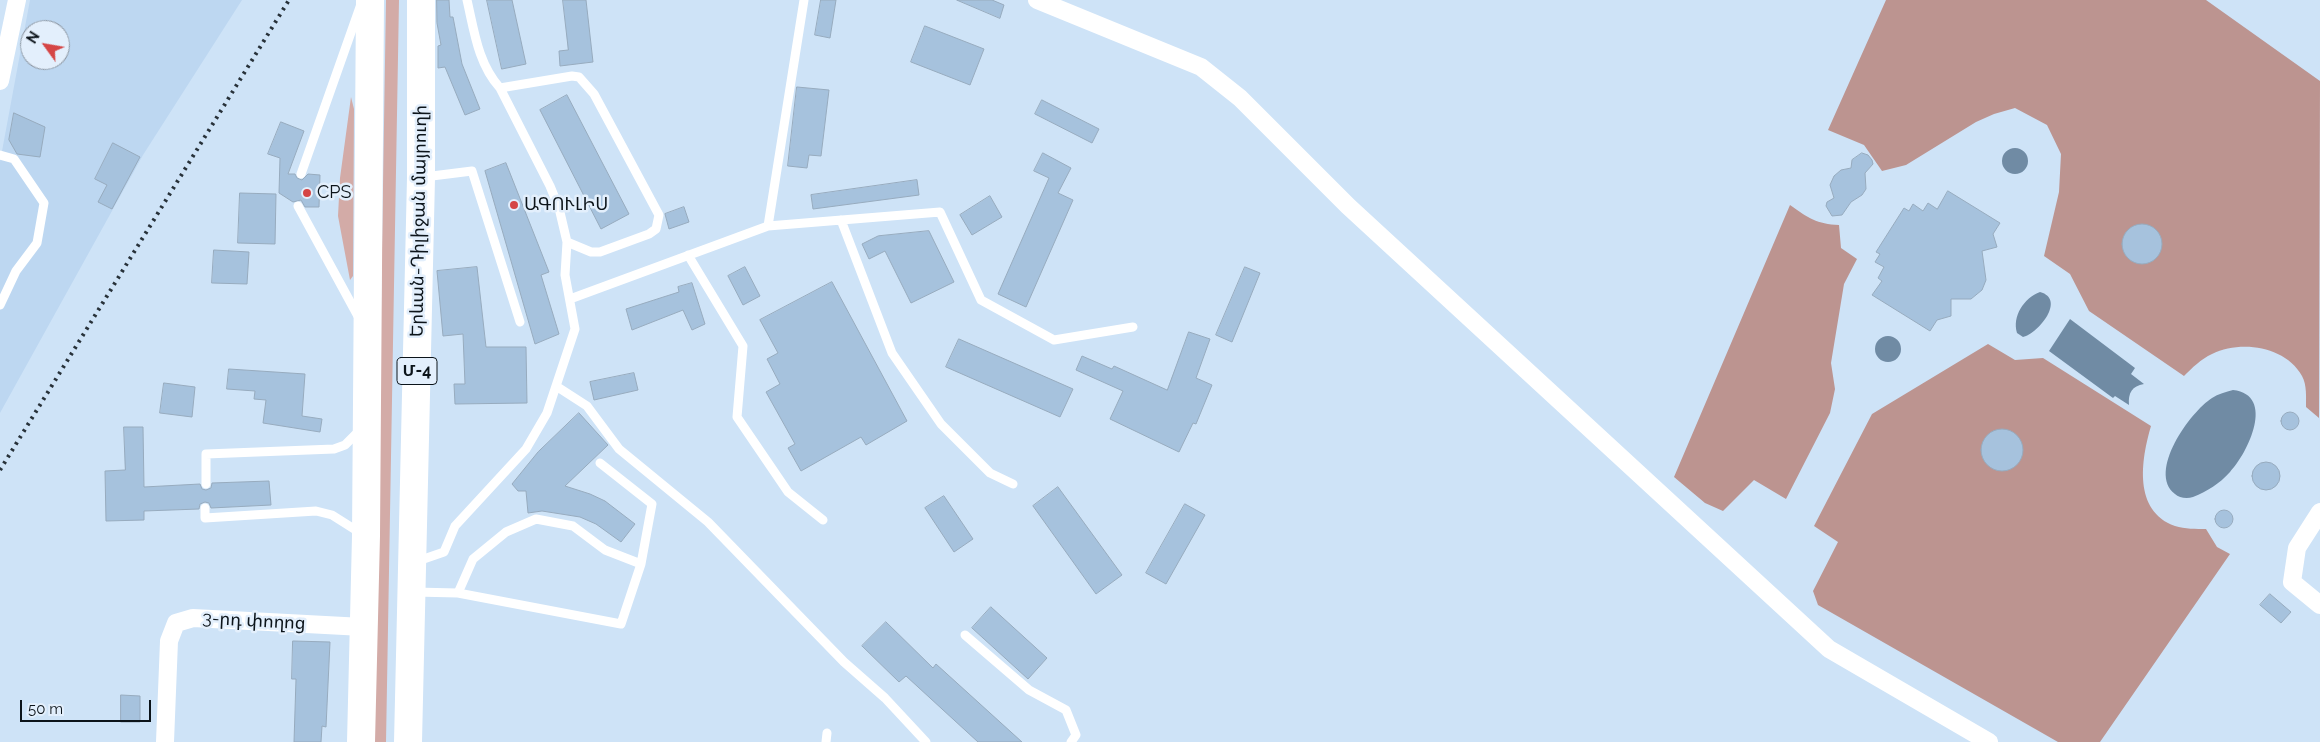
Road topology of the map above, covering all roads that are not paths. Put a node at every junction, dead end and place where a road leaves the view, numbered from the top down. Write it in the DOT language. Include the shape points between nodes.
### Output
graph roads {
  1 [pos="16,0"];
  2 [pos="362,0"];
  3 [pos="370,0"];
  4 [pos="421,0"];
  5 [pos="467,0"];
  6 [pos="804,0"];
  7 [pos="1037,0"];
  8 [pos="0,81"];
  9 [pos="500,88"];
  10 [pos="0,155"];
  11 [pos="301,174"];
  12 [pos="421,178"];
  13 [pos="298,206"];
  14 [pos="841,220"];
  15 [pos="768,226"];
  16 [pos="567,242"];
  17 [pos="688,255"];
  18 [pos="570,299"];
  19 [pos="0,305"];
  20 [pos="520,322"];
  21 [pos="1133,327"];
  22 [pos="366,333"];
  23 [pos="556,386"];
  24 [pos="367,422"];
  25 [pos="600,464"];
  26 [pos="206,484"];
  27 [pos="1013,484"];
  28 [pos="205,508"];
  29 [pos="2320,512"];
  30 [pos="823,520"];
  31 [pos="366,536"];
  32 [pos="412,563"];
  33 [pos="641,564"];
  34 [pos="411,592"];
  35 [pos="458,593"];
  36 [pos="2320,605"];
  37 [pos="363,627"];
  38 [pos="965,635"];
  39 [pos="165,742"];
  40 [pos="361,742"];
  41 [pos="408,742"];
  42 [pos="926,742"];
  43 [pos="1071,742"];
  44 [pos="1988,742"];
  1 -- 8 [label="street"];
  2 -- 11 [label="lane"];
  3 -- 22 [label="highway"];
  4 -- 12 [label="highway, Երևան-Դիլիջան մայրուղի / Մ-4"];
  5 -- 9 [label="lane" via="481,55"];
  6 -- 15 [label="lane"];
  7 -- 44 [label="street" via="1201,67 1240,98 1348,206 1829,649"];
  9 -- 16 [label="lane" via="550,186"];
  9 -- 16 [label="lane" via="579,77 594,94 659,215 656,229 649,234 600,252 591,252"];
  10 -- 19 [label="lane" via="14,159 44,203 38,243 16,272"];
  12 -- 20 [label="lane" via="472,171"];
  12 -- 32 [label="highway, Երևան-Դիլիջան մայրուղի / Մ-4"];
  13 -- 22 [label="lane"];
  14 -- 15 [label="lane"];
  14 -- 21 [label="lane" via="940,212 981,300 1054,340"];
  14 -- 27 [label="lane" via="892,352 941,424 990,473"];
  15 -- 17 [label="lane"];
  16 -- 18 [label="lane" via="565,275"];
  17 -- 18 [label="lane"];
  17 -- 30 [label="lane" via="743,346 737,417 788,492"];
  18 -- 23 [label="lane" via="575,329"];
  22 -- 24 [label="highway"];
  23 -- 32 [label="lane" via="547,413 526,449 455,526 444,552"];
  23 -- 42 [label="lane" via="587,406 619,449 708,522"];
  24 -- 26 [label="lane" via="354,438 334,449 206,454"];
  24 -- 31 [label="highway"];
  25 -- 33 [label="lane" via="652,504"];
  28 -- 31 [label="lane" via="206,518 316,511 332,515"];
  29 -- 36 [label="street" via="2298,548 2292,582"];
  31 -- 37 [label="highway"];
  32 -- 34 [label="highway, Երևան-Դիլիջան մայրուղի / Մ-4"];
  33 -- 35 [label="lane" via="605,550 573,526 536,519 506,532 473,559"];
  33 -- 35 [label="lane" via="621,624"];
  34 -- 35 [label="lane"];
  34 -- 41 [label="highway, Երևան-Դիլիջան մայրուղի / Մ-4"];
  37 -- 39 [label="street, 3-րդ փողոց" via="194,618 176,623 169,641"];
  37 -- 40 [label="highway"];
  38 -- 43 [label="lane" via="1029,690 1066,710 1076,735"];
}
